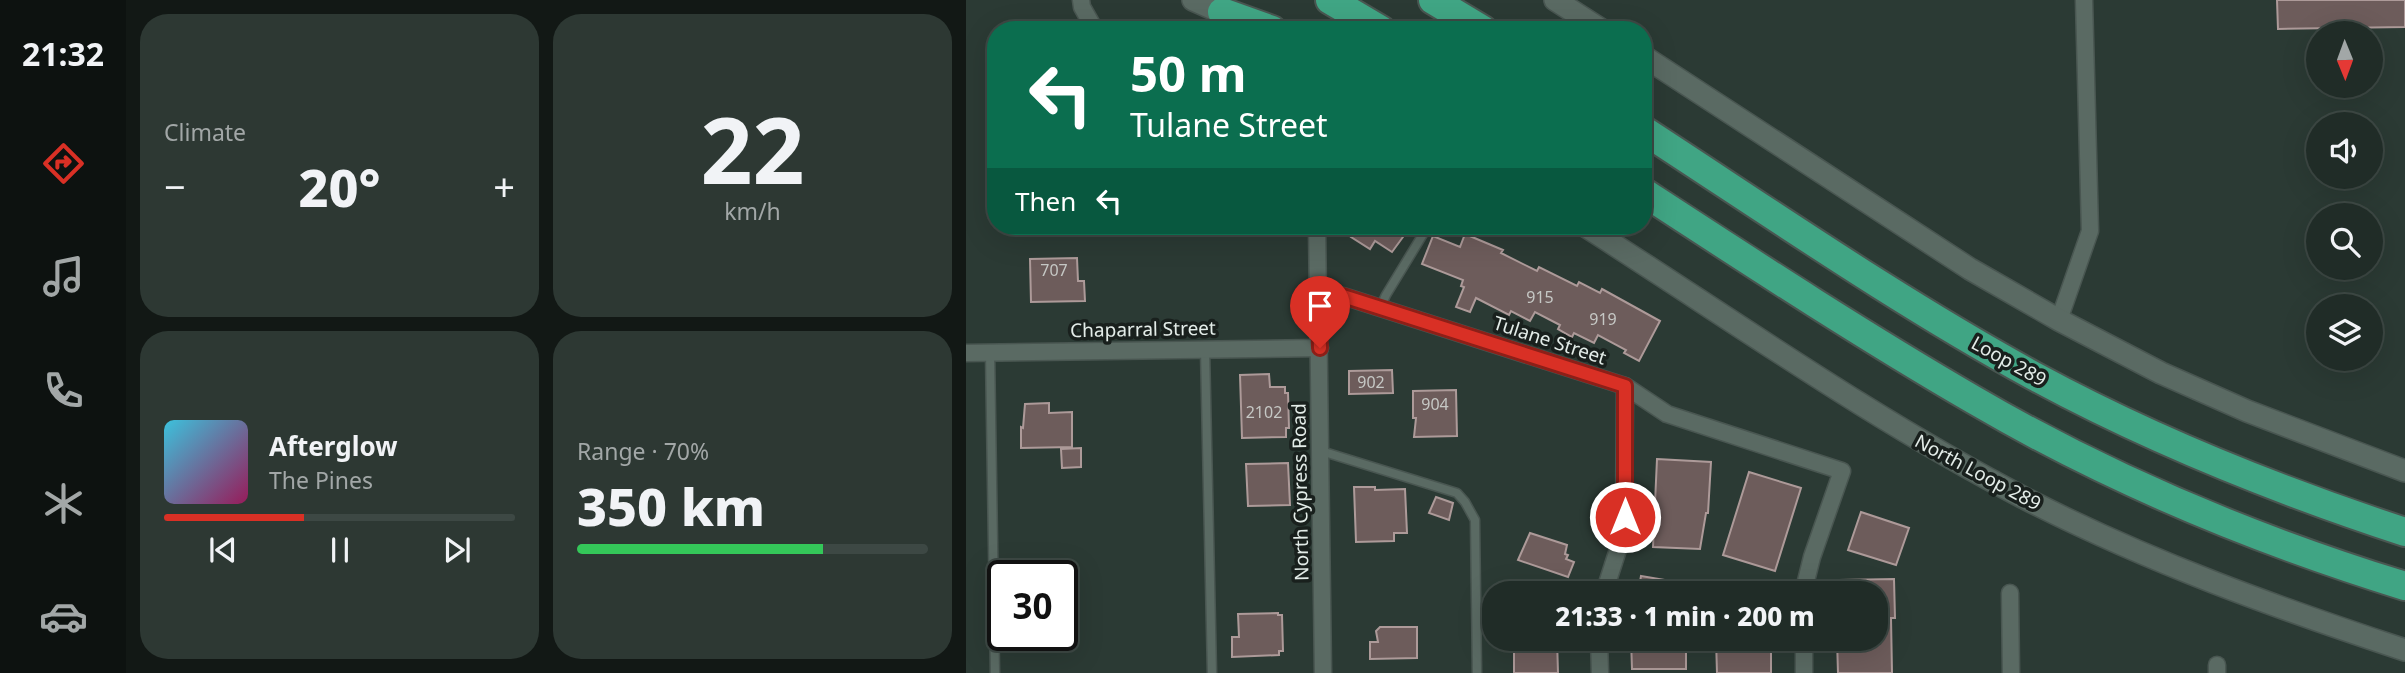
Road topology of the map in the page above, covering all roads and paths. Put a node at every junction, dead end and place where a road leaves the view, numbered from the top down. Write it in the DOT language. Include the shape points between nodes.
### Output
graph roads {
  1 [pos="1082,0"];
  2 [pos="1193,0"];
  3 [pos="1330,0"];
  4 [pos="1433,0"];
  5 [pos="1555,0"];
  6 [pos="2084,0"];
  7 [pos="1222,12"];
  8 [pos="1090,21"];
  9 [pos="1240,21"];
  10 [pos="1247,21"];
  11 [pos="1366,21"];
  12 [pos="1468,21"];
  13 [pos="1588,21"];
  14 [pos="1652,62"];
  15 [pos="1652,136"];
  16 [pos="1652,198"];
  17 [pos="1652,213"];
  18 [pos="1317,235"];
  19 [pos="1423,235"];
  20 [pos="1599,235"];
  21 [pos="1753,263"];
  22 [pos="1318,296"];
  23 [pos="1380,308"];
  24 [pos="2059,320"];
  25 [pos="1320,348"];
  26 [pos="1205,350"];
  27 [pos="990,352"];
  28 [pos="966,353"];
  29 [pos="1625,386"];
  30 [pos="1321,451"];
  31 [pos="2405,471"];
  32 [pos="2405,532"];
  33 [pos="1608,581"];
  34 [pos="1806,581"];
  35 [pos="2405,586"];
  36 [pos="2010,593"];
  37 [pos="2405,650"];
  38 [pos="1599,651"];
  39 [pos="1804,651"];
  40 [pos="995,673"];
  41 [pos="1212,673"];
  42 [pos="1323,673"];
  43 [pos="1477,673"];
  44 [pos="1600,673"];
  45 [pos="1804,673"];
  46 [pos="2011,673"];
  1 -- 8 [label="street"];
  2 -- 7 [label="main road"];
  3 -- 11 [label="highway"];
  4 -- 12 [label="highway"];
  5 -- 13 [label="main road"];
  6 -- 24 [label="street" via="2090,231"];
  7 -- 9 [label="main road"];
  7 -- 10 [label="highway"];
  14 -- 24 [label="main road" via="1970,269"];
  15 -- 32 [label="highway, Loop 289" via="1865,274 2034,376 2179,447"];
  16 -- 21 [label="highway"];
  17 -- 21 [label="highway"];
  18 -- 22 [label="street, North Cypress Road"];
  19 -- 23 [label="lane"];
  20 -- 37 [label="main road, North Loop 289" via="1914,438 2028,500 2196,578"];
  21 -- 35 [label="highway" via="1974,401 2076,455 2242,529"];
  22 -- 23 [label="street, Tulane Street" via="1343,296"];
  22 -- 25 [label="street, North Cypress Road"];
  23 -- 29 [label="street, Tulane Street"];
  24 -- 31 [label="main road" via="2247,411"];
  25 -- 26 [label="street, Chaparral Street"];
  25 -- 30 [label="street, North Cypress Road"];
  26 -- 27 [label="street, Chaparral Street"];
  26 -- 41 [label="lane"];
  27 -- 28 [label="street, Chaparral Street"];
  27 -- 40 [label="lane"];
  29 -- 33 [label="street" via="1624,531"];
  29 -- 34 [label="street, Tulane Street" via="1667,414 1842,471"];
  30 -- 42 [label="street, North Cypress Road"];
  30 -- 43 [label="lane" via="1457,493 1465,502 1475,520"];
  36 -- 46 [label="street"];
  38 -- 44 [label="street"];
  39 -- 45 [label="street"];
}
